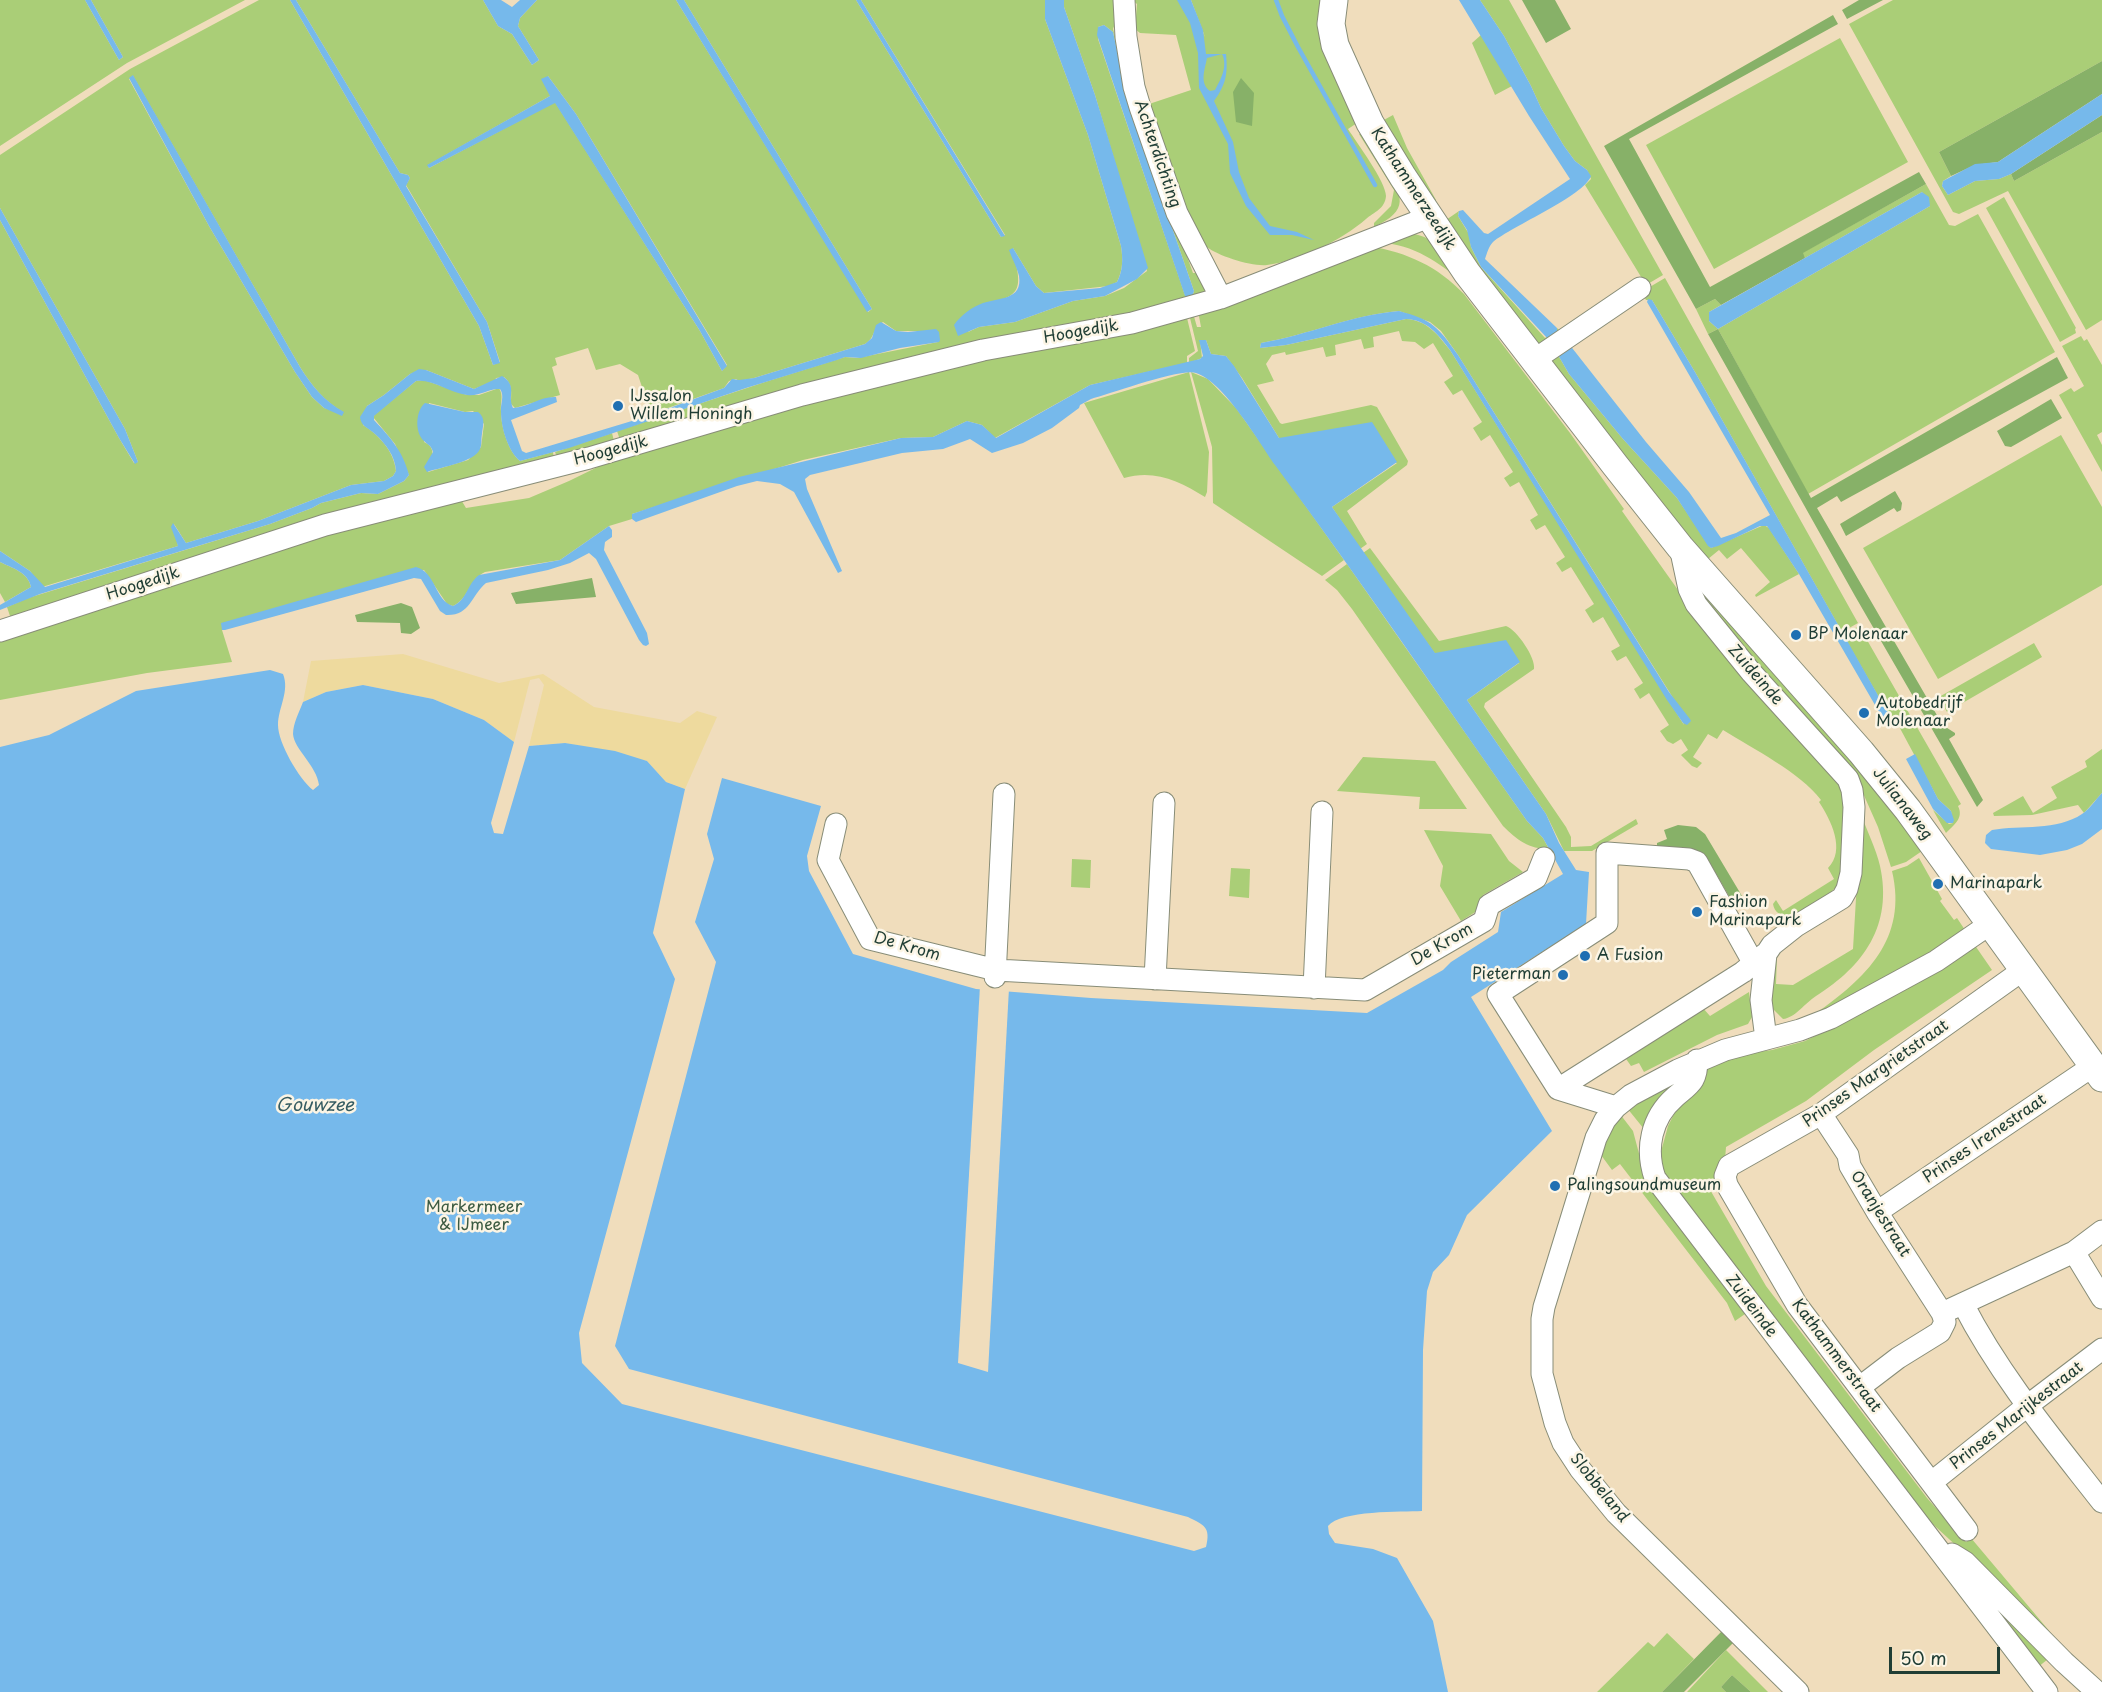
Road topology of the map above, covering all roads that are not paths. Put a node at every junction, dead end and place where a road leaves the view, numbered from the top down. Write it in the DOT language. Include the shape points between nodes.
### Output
graph roads {
  1 [pos="1124,0"];
  2 [pos="1334,0"];
  3 [pos="1429,217"];
  4 [pos="1640,288"];
  5 [pos="1221,298"];
  6 [pos="1534,360"];
  7 [pos="1680,547"];
  8 [pos="0,631"];
  9 [pos="1004,794"];
  10 [pos="1164,803"];
  11 [pos="1322,812"];
  12 [pos="836,824"];
  13 [pos="1544,858"];
  14 [pos="1990,924"];
  15 [pos="1760,959"];
  16 [pos="2023,970"];
  17 [pos="995,974"];
  18 [pos="1155,979"];
  19 [pos="1314,988"];
  20 [pos="1766,1039"];
  21 [pos="1697,1060"];
  22 [pos="2097,1072"];
  23 [pos="1558,1089"];
  24 [pos="1623,1101"];
  25 [pos="1821,1114"];
  26 [pos="1726,1171"];
  27 [pos="1877,1212"];
  28 [pos="2102,1231"];
  29 [pos="2074,1252"];
  30 [pos="2102,1298"];
  31 [pos="1962,1304"];
  32 [pos="1942,1313"];
  33 [pos="2102,1349"];
  34 [pos="1860,1387"];
  35 [pos="2026,1406"];
  36 [pos="1932,1482"];
  37 [pos="2102,1502"];
  38 [pos="1967,1530"];
  39 [pos="1933,1540"];
  40 [pos="1798,1692"];
  41 [pos="2047,1692"];
  42 [pos="2097,1692"];
  1 -- 5 [label="street, Achterdichting" via="1126,37 1140,107 1177,213"];
  2 -- 3 [label="main road, Kathammerzeedijk" via="1331,24 1335,45 1370,123"];
  3 -- 5 [label="street, Hoogedijk"];
  3 -- 6 [label="main road, Kathammerzeedijk"];
  4 -- 6 [label="street"];
  5 -- 8 [label="street, Hoogedijk" via="1132,323 983,350 802,395 589,458 325,525"];
  6 -- 7 [label="main road, Kathammerzeedijk"];
  7 -- 14 [label="main road, Julianaweg" via="1882,778"];
  7 -- 15 [label="street, Zuideinde" via="1696,604 1751,672 1841,770 1852,790 1851,873 1847,889 1842,898 1796,926"];
  9 -- 17 [label="street"];
  10 -- 18 [label="street"];
  11 -- 19 [label="street"];
  12 -- 17 [label="street, De Krom" via="828,860 870,939"];
  13 -- 19 [label="street, De Krom" via="1536,878 1489,905 1484,921 1365,990"];
  14 -- 16 [label="main road, Julianaweg"];
  14 -- 20 [label="street" via="1936,961 1831,1018"];
  15 -- 20 [label="street"];
  15 -- 23 [label="street"];
  15 -- 23 [label="street" via="1698,862 1607,854 1607,923 1498,994"];
  16 -- 22 [label="main road, Julianaweg"];
  16 -- 25 [label="street, Prinses Margrietstraat"];
  17 -- 18 [label="street, De Krom"];
  18 -- 19 [label="street, De Krom"];
  20 -- 21 [label="street"];
  21 -- 24 [label="street"];
  21 -- 39 [label="street, Zuideinde" via="1695,1078 1660,1113 1651,1137 1655,1178"];
  22 -- 27 [label="street, Prinses Irenestraat"];
  23 -- 24 [label="street"];
  24 -- 40 [label="street, Slobbeland" via="1605,1120 1596,1138 1544,1307 1542,1374 1552,1415 1563,1443 1616,1513"];
  25 -- 26 [label="street, Prinses Margrietstraat"];
  25 -- 27 [label="street, Oranjestraat" via="1848,1155 1850,1166"];
  26 -- 34 [label="street, Kathammerstraat" via="1725,1180 1783,1285"];
  27 -- 32 [label="street, Oranjestraat"];
  28 -- 29 [label="street"];
  29 -- 30 [label="street"];
  29 -- 31 [label="street"];
  31 -- 32 [label="street"];
  31 -- 35 [label="street"];
  32 -- 34 [label="street" via="1945,1322 1940,1332"];
  33 -- 35 [label="street, Prinses Marijkestraat"];
  34 -- 36 [label="street, Kathammerstraat"];
  35 -- 36 [label="street, Prinses Marijkestraat"];
  35 -- 37 [label="street"];
  36 -- 38 [label="street, Kathammerstraat"];
  39 -- 41 [label="street, Zuideinde"];
  39 -- 42 [label="street, Zuideinde" via="1965,1562"];
}
